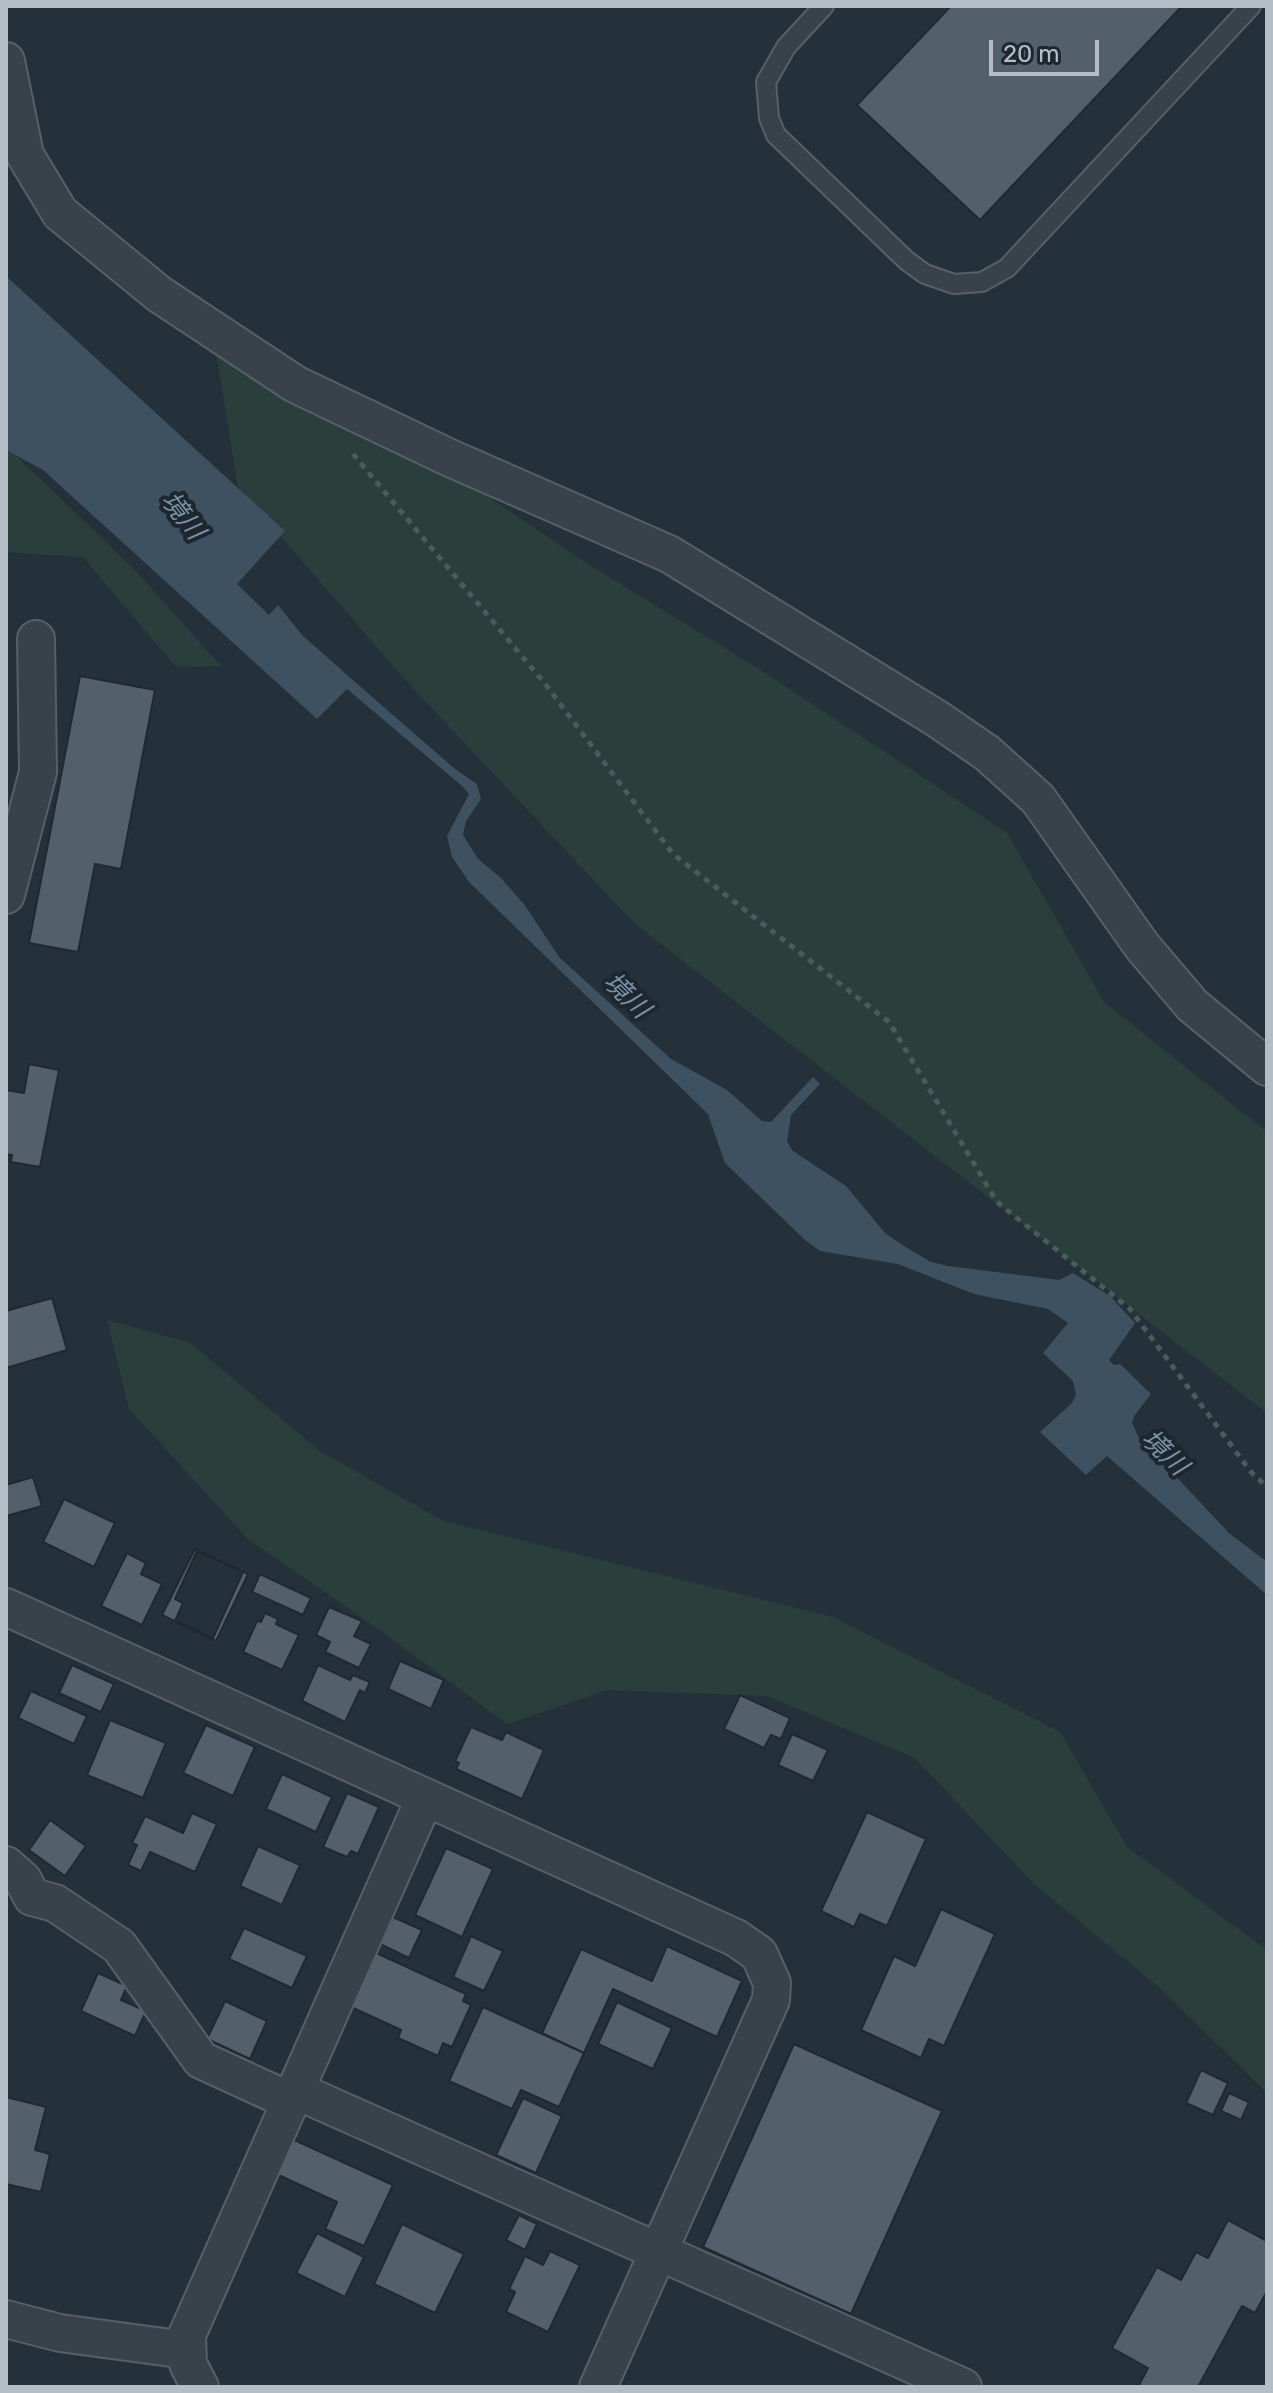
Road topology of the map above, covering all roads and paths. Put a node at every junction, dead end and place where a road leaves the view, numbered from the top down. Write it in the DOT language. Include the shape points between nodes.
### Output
graph roads {
  1 [pos="824,6"];
  2 [pos="1251,6"];
  3 [pos="6,61"];
  4 [pos="345,444"];
  5 [pos="36,639"];
  6 [pos="6,895"];
  7 [pos="1267,1067"];
  8 [pos="1267,1487"];
  9 [pos="6,1607"];
  10 [pos="424,1800"];
  11 [pos="6,1865"];
  12 [pos="19,1905"];
  13 [pos="293,2096"];
  14 [pos="659,2251"];
  15 [pos="6,2319"];
  16 [pos="186,2350"];
  17 [pos="200,2387"];
  18 [pos="598,2387"];
  19 [pos="963,2387"];
  1 -- 2 [label="lane" via="786,47 766,82 776,135 907,261 954,284 982,282 1007,268"];
  3 -- 7 [label="street" via="25,155 60,213 159,294 295,384 669,554 987,753 1038,799 1142,946 1192,1005"];
  4 -- 8 [label="path" via="546,685 673,854 889,1022 997,1202 1130,1309"];
  5 -- 6 [label="street" via="38,772"];
  9 -- 10 [label="street"];
  10 -- 13 [label="street"];
  10 -- 14 [label="street" via="736,1938 766,1966 771,2000"];
  11 -- 12 [label="street" via="23,1880"];
  12 -- 13 [label="street" via="55,1903 119,1946 201,2060"];
  13 -- 14 [label="street"];
  13 -- 16 [label="street" via="187,2335"];
  14 -- 18 [label="street"];
  14 -- 19 [label="street"];
  15 -- 16 [label="street" via="60,2333"];
  16 -- 17 [label="street"];
}
